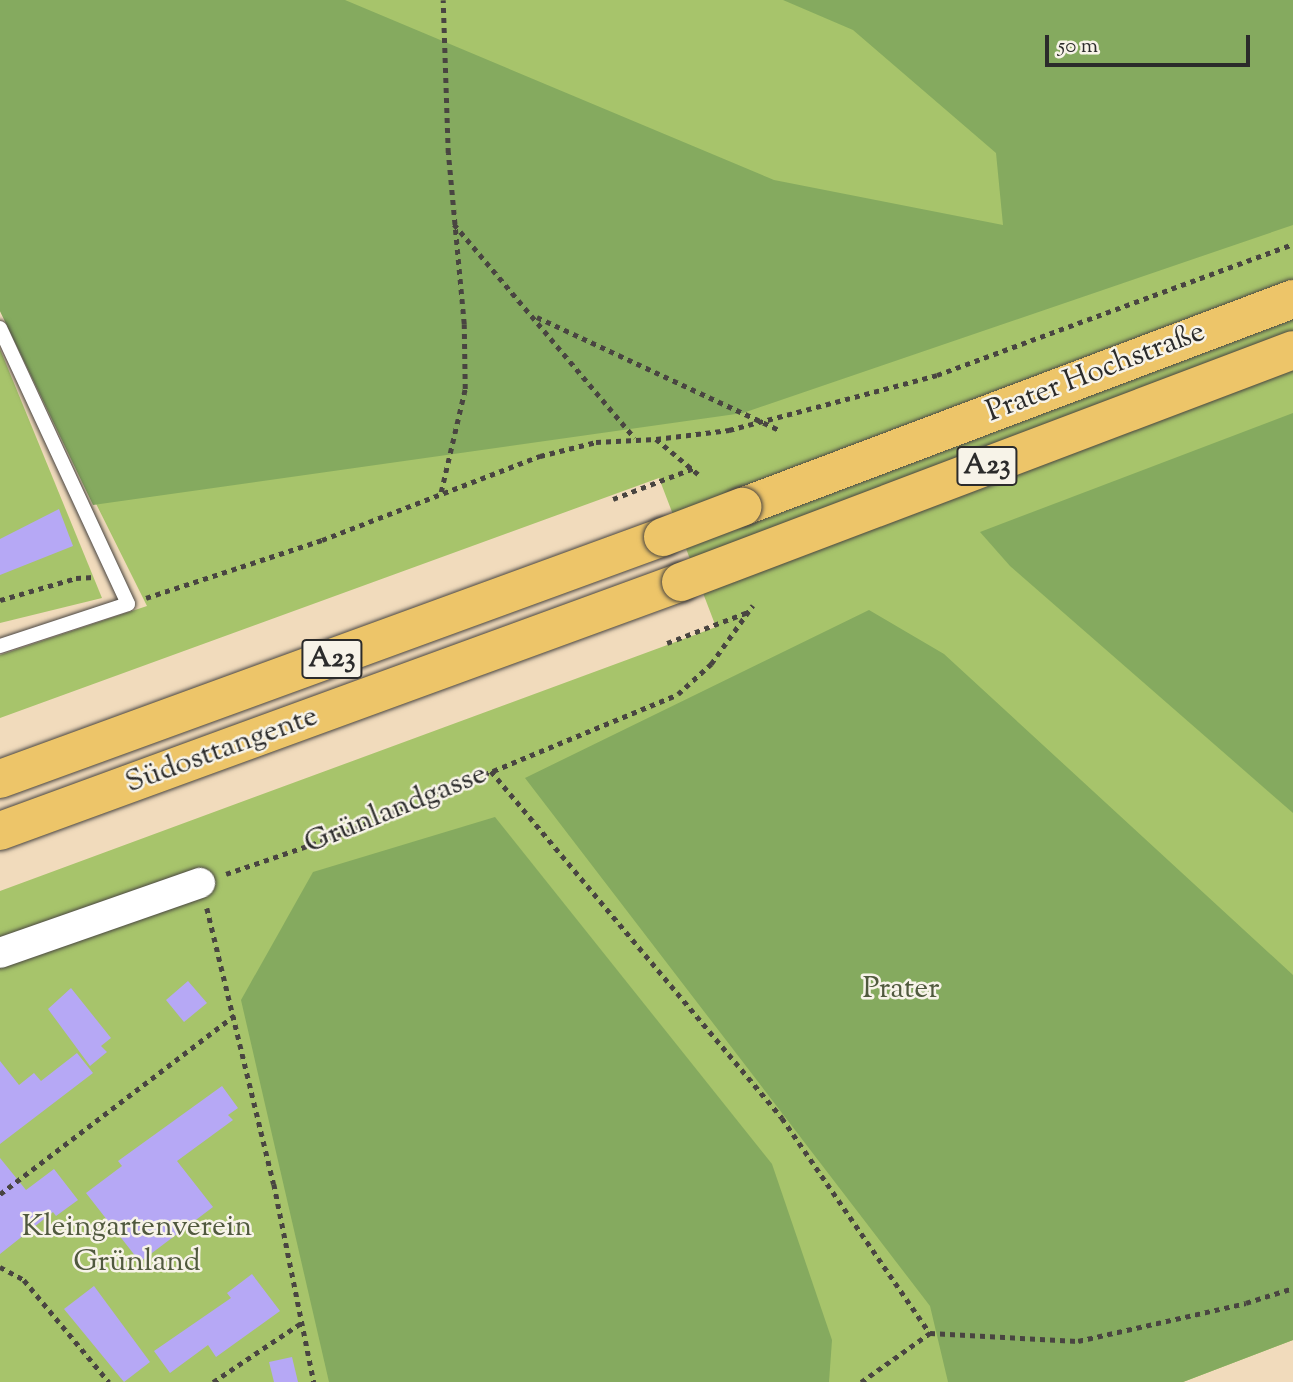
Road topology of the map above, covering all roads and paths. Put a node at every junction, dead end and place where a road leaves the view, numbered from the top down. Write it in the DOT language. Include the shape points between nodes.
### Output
graph roads {
  1 [pos="443,0"];
  2 [pos="454,223"];
  3 [pos="1293,244"];
  4 [pos="1293,299"];
  5 [pos="535,316"];
  6 [pos="0,328"];
  7 [pos="1293,350"];
  8 [pos="763,422"];
  9 [pos="781,431"];
  10 [pos="635,438"];
  11 [pos="656,439"];
  12 [pos="694,468"];
  13 [pos="698,474"];
  14 [pos="441,492"];
  15 [pos="613,499"];
  16 [pos="663,537"];
  17 [pos="116,577"];
  18 [pos="681,582"];
  19 [pos="0,600"];
  20 [pos="128,604"];
  21 [pos="753,605"];
  22 [pos="748,612"];
  23 [pos="667,643"];
  24 [pos="0,646"];
  25 [pos="491,771"];
  26 [pos="0,779"];
  27 [pos="0,831"];
  28 [pos="200,883"];
  29 [pos="0,953"];
  30 [pos="234,1015"];
  31 [pos="0,1194"];
  32 [pos="0,1267"];
  33 [pos="1293,1288"];
  34 [pos="302,1323"];
  35 [pos="930,1333"];
  36 [pos="109,1382"];
  37 [pos="213,1382"];
  38 [pos="314,1382"];
  39 [pos="861,1382"];
  1 -- 2 [label="path"];
  2 -- 5 [label="path"];
  2 -- 14 [label="path" via="465,388"];
  3 -- 8 [label="path" via="937,375"];
  4 -- 16 [label="highway, Prater Hochstraße / A23, bridge"];
  5 -- 8 [label="path"];
  5 -- 10 [label="path"];
  6 -- 17 [label="lane"];
  7 -- 18 [label="highway, Prater Hochstraße / A23, bridge"];
  8 -- 9 [label="path"];
  8 -- 11 [label="path"];
  10 -- 11 [label="path"];
  10 -- 14 [label="path" via="540,456"];
  11 -- 12 [label="path"];
  12 -- 13 [label="path"];
  12 -- 15 [label="path"];
  14 -- 20 [label="path" via="322,540"];
  16 -- 26 [label="highway, Südosttangente / A23"];
  17 -- 19 [label="path" via="76,578"];
  17 -- 20 [label="lane"];
  18 -- 27 [label="highway, Südosttangente / A23"];
  20 -- 24 [label="lane"];
  21 -- 22 [label="path, Grünlandgasse"];
  22 -- 23 [label="path"];
  22 -- 25 [label="path, Grünlandgasse" via="711,664 678,694"];
  25 -- 28 [label="path, Grünlandgasse" via="336,836"];
  25 -- 35 [label="path" via="782,1118"];
  28 -- 29 [label="street" via="49,932"];
  28 -- 30 [label="path"];
  30 -- 31 [label="path"];
  30 -- 34 [label="path"];
  32 -- 36 [label="path" via="24,1280"];
  33 -- 35 [label="path" via="1078,1341"];
  34 -- 37 [label="path"];
  34 -- 38 [label="path"];
  35 -- 39 [label="path"];
}
